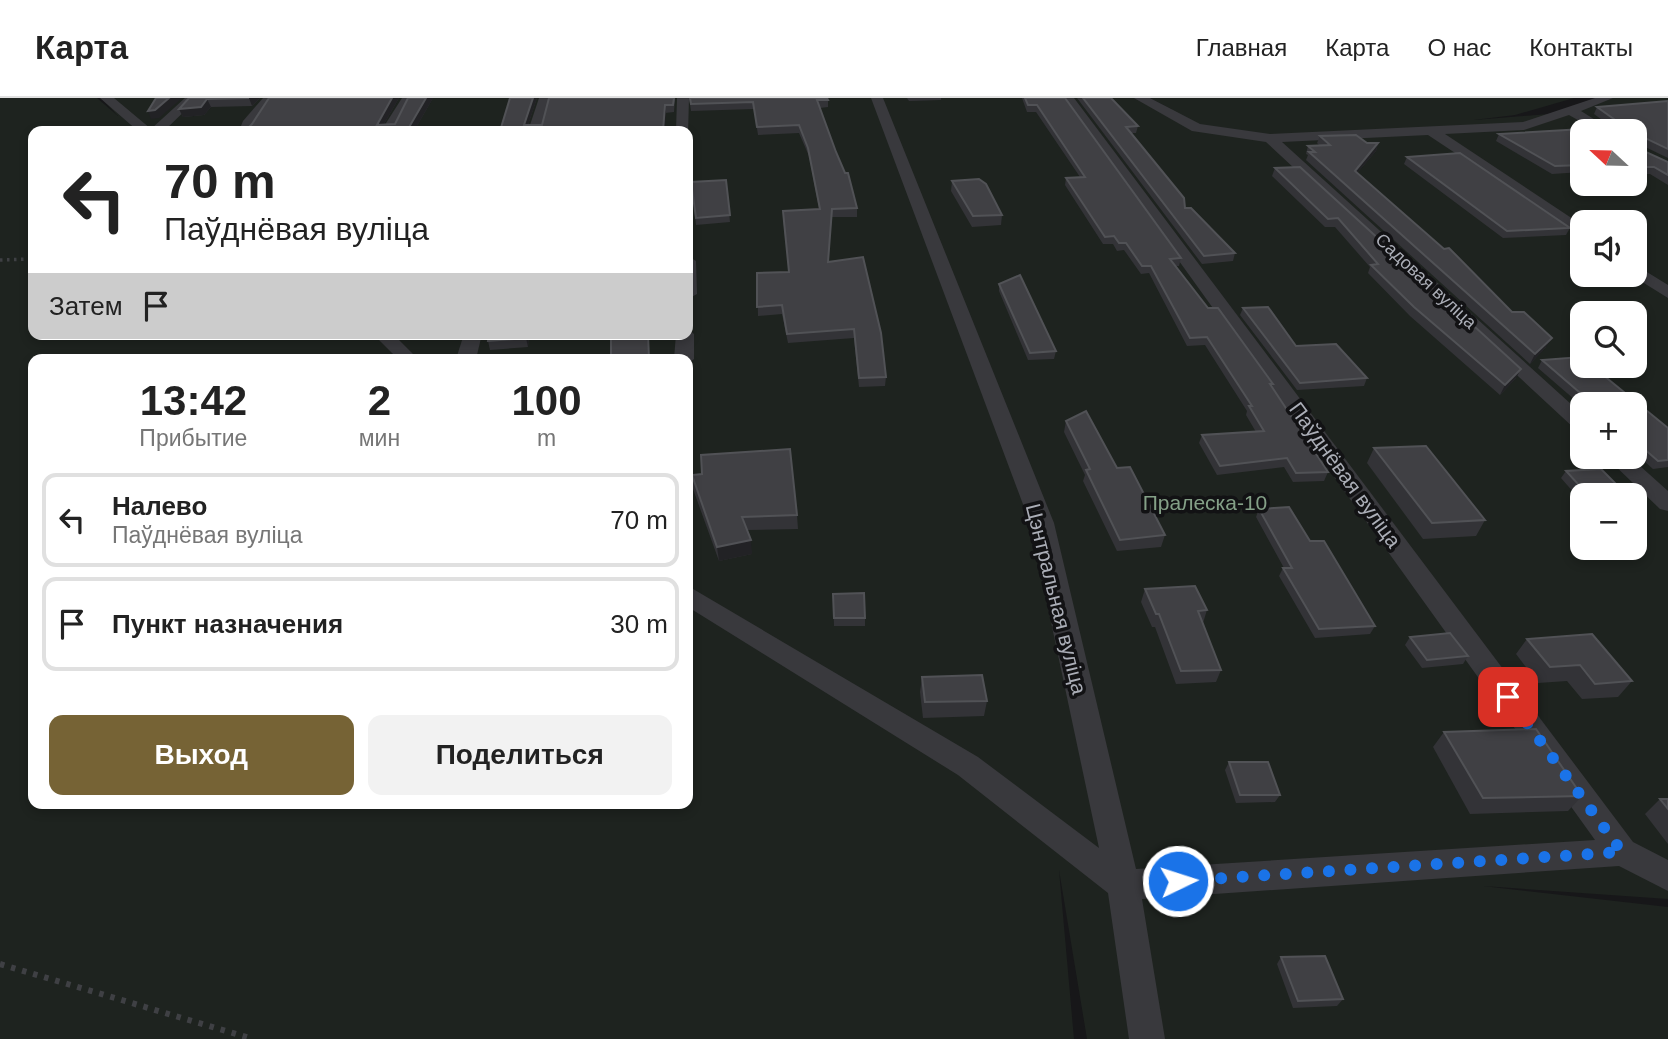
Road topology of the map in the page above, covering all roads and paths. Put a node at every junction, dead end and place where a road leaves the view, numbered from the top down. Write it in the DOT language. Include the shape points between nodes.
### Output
graph roads {
  1 [pos="106,98"];
  2 [pos="191,98"];
  3 [pos="270,98"];
  4 [pos="408,98"];
  5 [pos="545,98"];
  6 [pos="683,98"];
  7 [pos="877,98"];
  8 [pos="1068,98"];
  9 [pos="1140,98"];
  10 [pos="1607,98"];
  11 [pos="1573,112"];
  12 [pos="1585,119"];
  13 [pos="140,126"];
  14 [pos="161,126"];
  15 [pos="247,126"];
  16 [pos="391,126"];
  17 [pos="537,126"];
  18 [pos="683,126"];
  19 [pos="1432,131"];
  20 [pos="1270,138"];
  21 [pos="1570,224"];
  22 [pos="28,259"];
  23 [pos="0,260"];
  24 [pos="1647,278"];
  25 [pos="1668,293"];
  26 [pos="389,340"];
  27 [pos="404,354"];
  28 [pos="1570,414"];
  29 [pos="1630,469"];
  30 [pos="1668,504"];
  31 [pos="693,598"];
  32 [pos="1622,852"];
  33 [pos="1668,876"];
  34 [pos="1123,885"];
  35 [pos="0,964"];
  36 [pos="253,1039"];
  37 [pos="1147,1039"];
  1 -- 13 [label="street"];
  2 -- 14 [label="street"];
  3 -- 15 [label="street"];
  4 -- 16 [label="street"];
  5 -- 17 [label="street"];
  6 -- 18 [label="street"];
  7 -- 34 [label="street, Цэнтральная вуліца" via="1042,523"];
  8 -- 32 [label="street, Паўднёвая вуліца"];
  9 -- 20 [label="street" via="1198,128"];
  10 -- 11 [label="street"];
  11 -- 12 [label="street"];
  11 -- 19 [label="street" via="1524,126"];
  19 -- 20 [label="street"];
  19 -- 21 [label="street"];
  20 -- 28 [label="street, Садовая вуліца"];
  22 -- 23 [label="path"];
  24 -- 25 [label="street"];
  26 -- 27 [label="street"];
  29 -- 30 [label="street"];
  31 -- 34 [label="street" via="968,766"];
  32 -- 33 [label="street"];
  32 -- 34 [label="street"];
  34 -- 37 [label="street, Цэнтральная вуліца"];
  35 -- 36 [label="path"];
}
